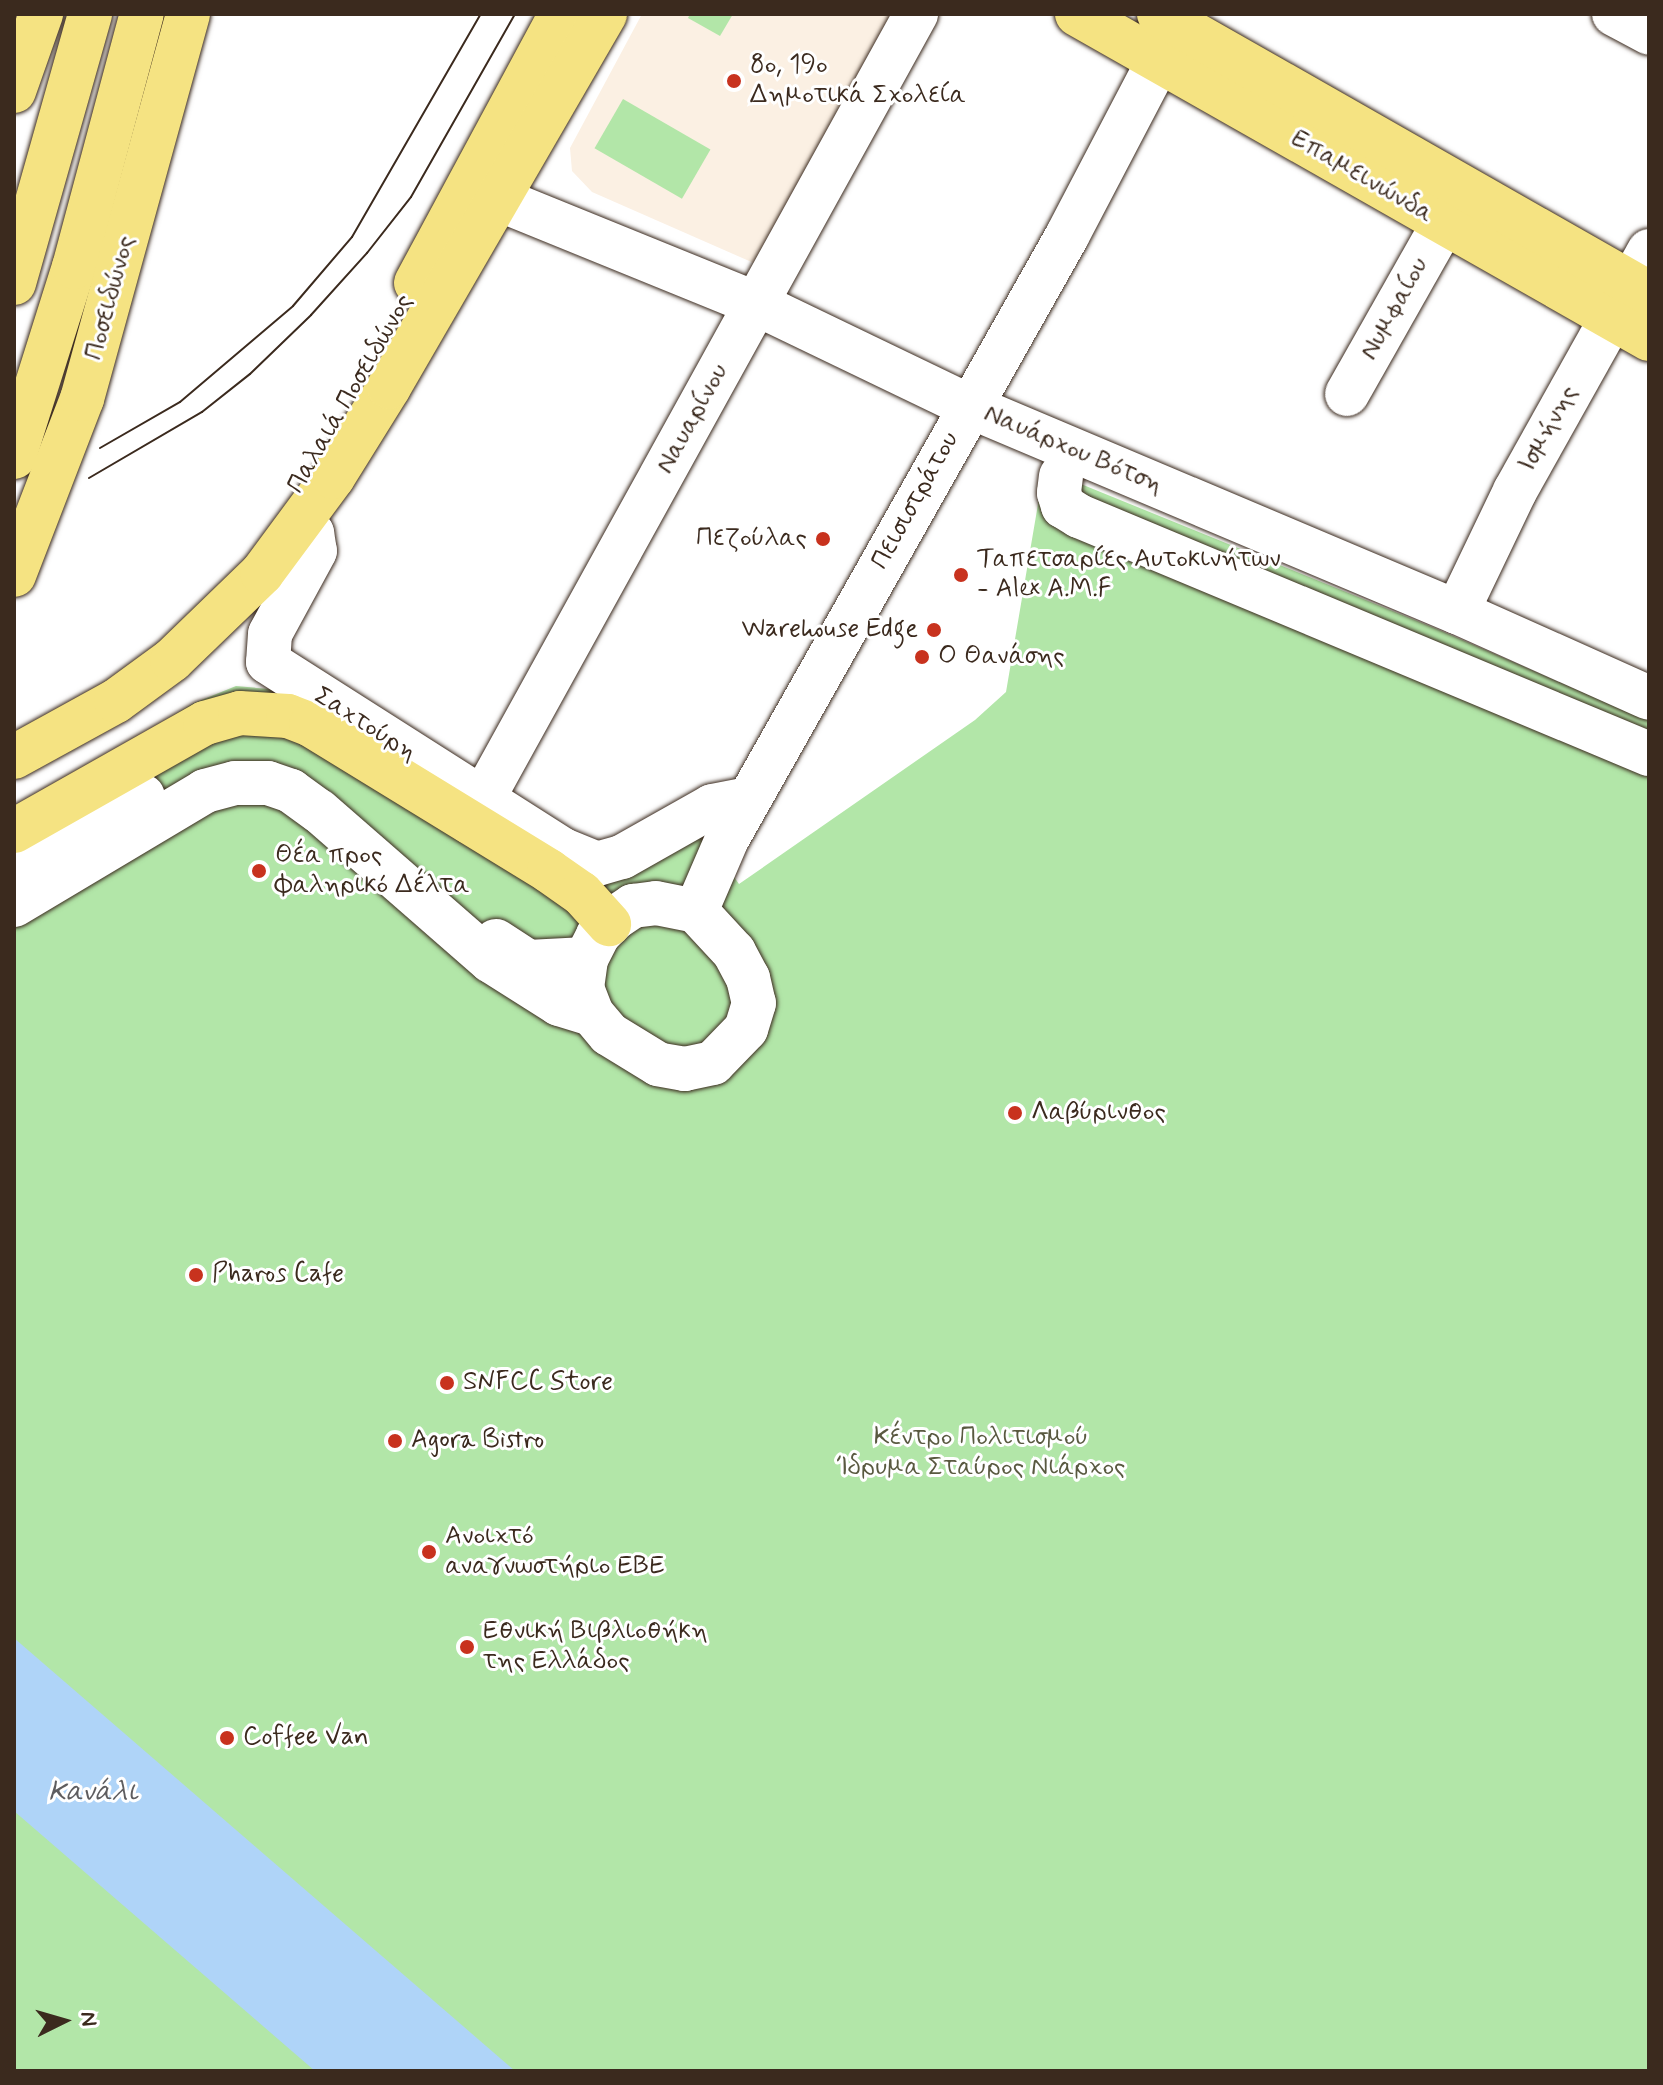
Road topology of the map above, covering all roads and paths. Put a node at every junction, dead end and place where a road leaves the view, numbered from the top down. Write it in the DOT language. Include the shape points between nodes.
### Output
graph roads {
  1 [pos="20,14"];
  2 [pos="41,14"];
  3 [pos="90,14"];
  4 [pos="142,14"];
  5 [pos="188,14"];
  6 [pos="561,14"];
  7 [pos="605,14"];
  8 [pos="916,14"];
  9 [pos="1077,14"];
  10 [pos="1614,14"];
  11 [pos="14,25"];
  12 [pos="1170,28"];
  13 [pos="1649,33"];
  14 [pos="14,91"];
  15 [pos="498,199"];
  16 [pos="1443,224"];
  17 [pos="14,283"];
  18 [pos="1635,286"];
  19 [pos="757,304"];
  20 [pos="1649,339"];
  21 [pos="1347,394"];
  22 [pos="969,406"];
  23 [pos="14,457"];
  24 [pos="1061,476"];
  25 [pos="300,523"];
  26 [pos="14,575"];
  27 [pos="1457,612"];
  28 [pos="1649,698"];
  29 [pos="14,726"];
  30 [pos="1649,754"];
  31 [pos="14,757"];
  32 [pos="749,799"];
  33 [pos="476,811"];
  34 [pos="14,831"];
  35 [pos="14,869"];
  36 [pos="14,905"];
  37 [pos="696,911"];
  38 [pos="597,942"];
  39 [pos="592,1014"];
  1 -- 11 [label="main road"];
  2 -- 14 [label="main road"];
  3 -- 17 [label="main road"];
  4 -- 23 [label="main road" via="74,267"];
  5 -- 26 [label="main road, Ποσειδώνος" via="82,399"];
  6 -- 29 [label="main road, Παλαιά Ποσειδώνος" via="345,414 282,511 231,567 159,632 80,690"];
  7 -- 15 [label="main road"];
  8 -- 19 [label="street, Ναυαρίνου"];
  9 -- 12 [label="main road, Επαμεινώνδα"];
  10 -- 13 [label="street"];
  12 -- 16 [label="main road, Επαμεινώνδα"];
  12 -- 18 [label="main road, Επαμεινώνδα"];
  12 -- 22 [label="street, Πεισιστράτου" via="1067,236"];
  15 -- 19 [label="street, Ναυάρχου Βότση"];
  15 -- 25 [label="main road, Παλαιά Ποσειδώνος" via="389,387"];
  16 -- 18 [label="main road, Επαμεινώνδα"];
  16 -- 21 [label="street, Νυμφαίου"];
  18 -- 20 [label="main road, Επαμεινώνδα"];
  18 -- 27 [label="street, Ισμήνης" via="1515,491"];
  19 -- 22 [label="street, Ναυάρχου Βότση"];
  19 -- 33 [label="street, Ναυαρίνου"];
  22 -- 27 [label="street, Ναυάρχου Βότση"];
  22 -- 32 [label="street, Πεισιστράτου"];
  24 -- 30 [label="street" via="1063,506 1079,516"];
  25 -- 31 [label="main road, Παλαιά Ποσειδώνος" via="262,573 172,660 116,701"];
  25 -- 33 [label="street, Σαχτούρη" via="312,533 315,551 270,634 268,662"];
  27 -- 28 [label="street, Ναυάρχου Βότση"];
  32 -- 33 [label="street, Σαχτούρη" via="712,806 622,857 597,864"];
  32 -- 37 [label="street, Πεισιστράτου"];
  33 -- 34 [label="main road" via="311,725 288,716 240,713 173,738"];
  33 -- 38 [label="main road" via="581,893"];
  35 -- 38 [label="street" via="171,778 239,756 274,758 308,773 505,949 528,962"];
  36 -- 39 [label="street" via="205,791 235,783 268,783 291,791 319,811 491,961 559,1004"];
  37 -- 38 [label="street" via="677,904 633,906"];
  37 -- 39 [label="street" via="734,952 754,1003 746,1029 727,1052 713,1063 685,1069 658,1064 609,1034"];
  38 -- 39 [label="street" via="582,988"];
}
